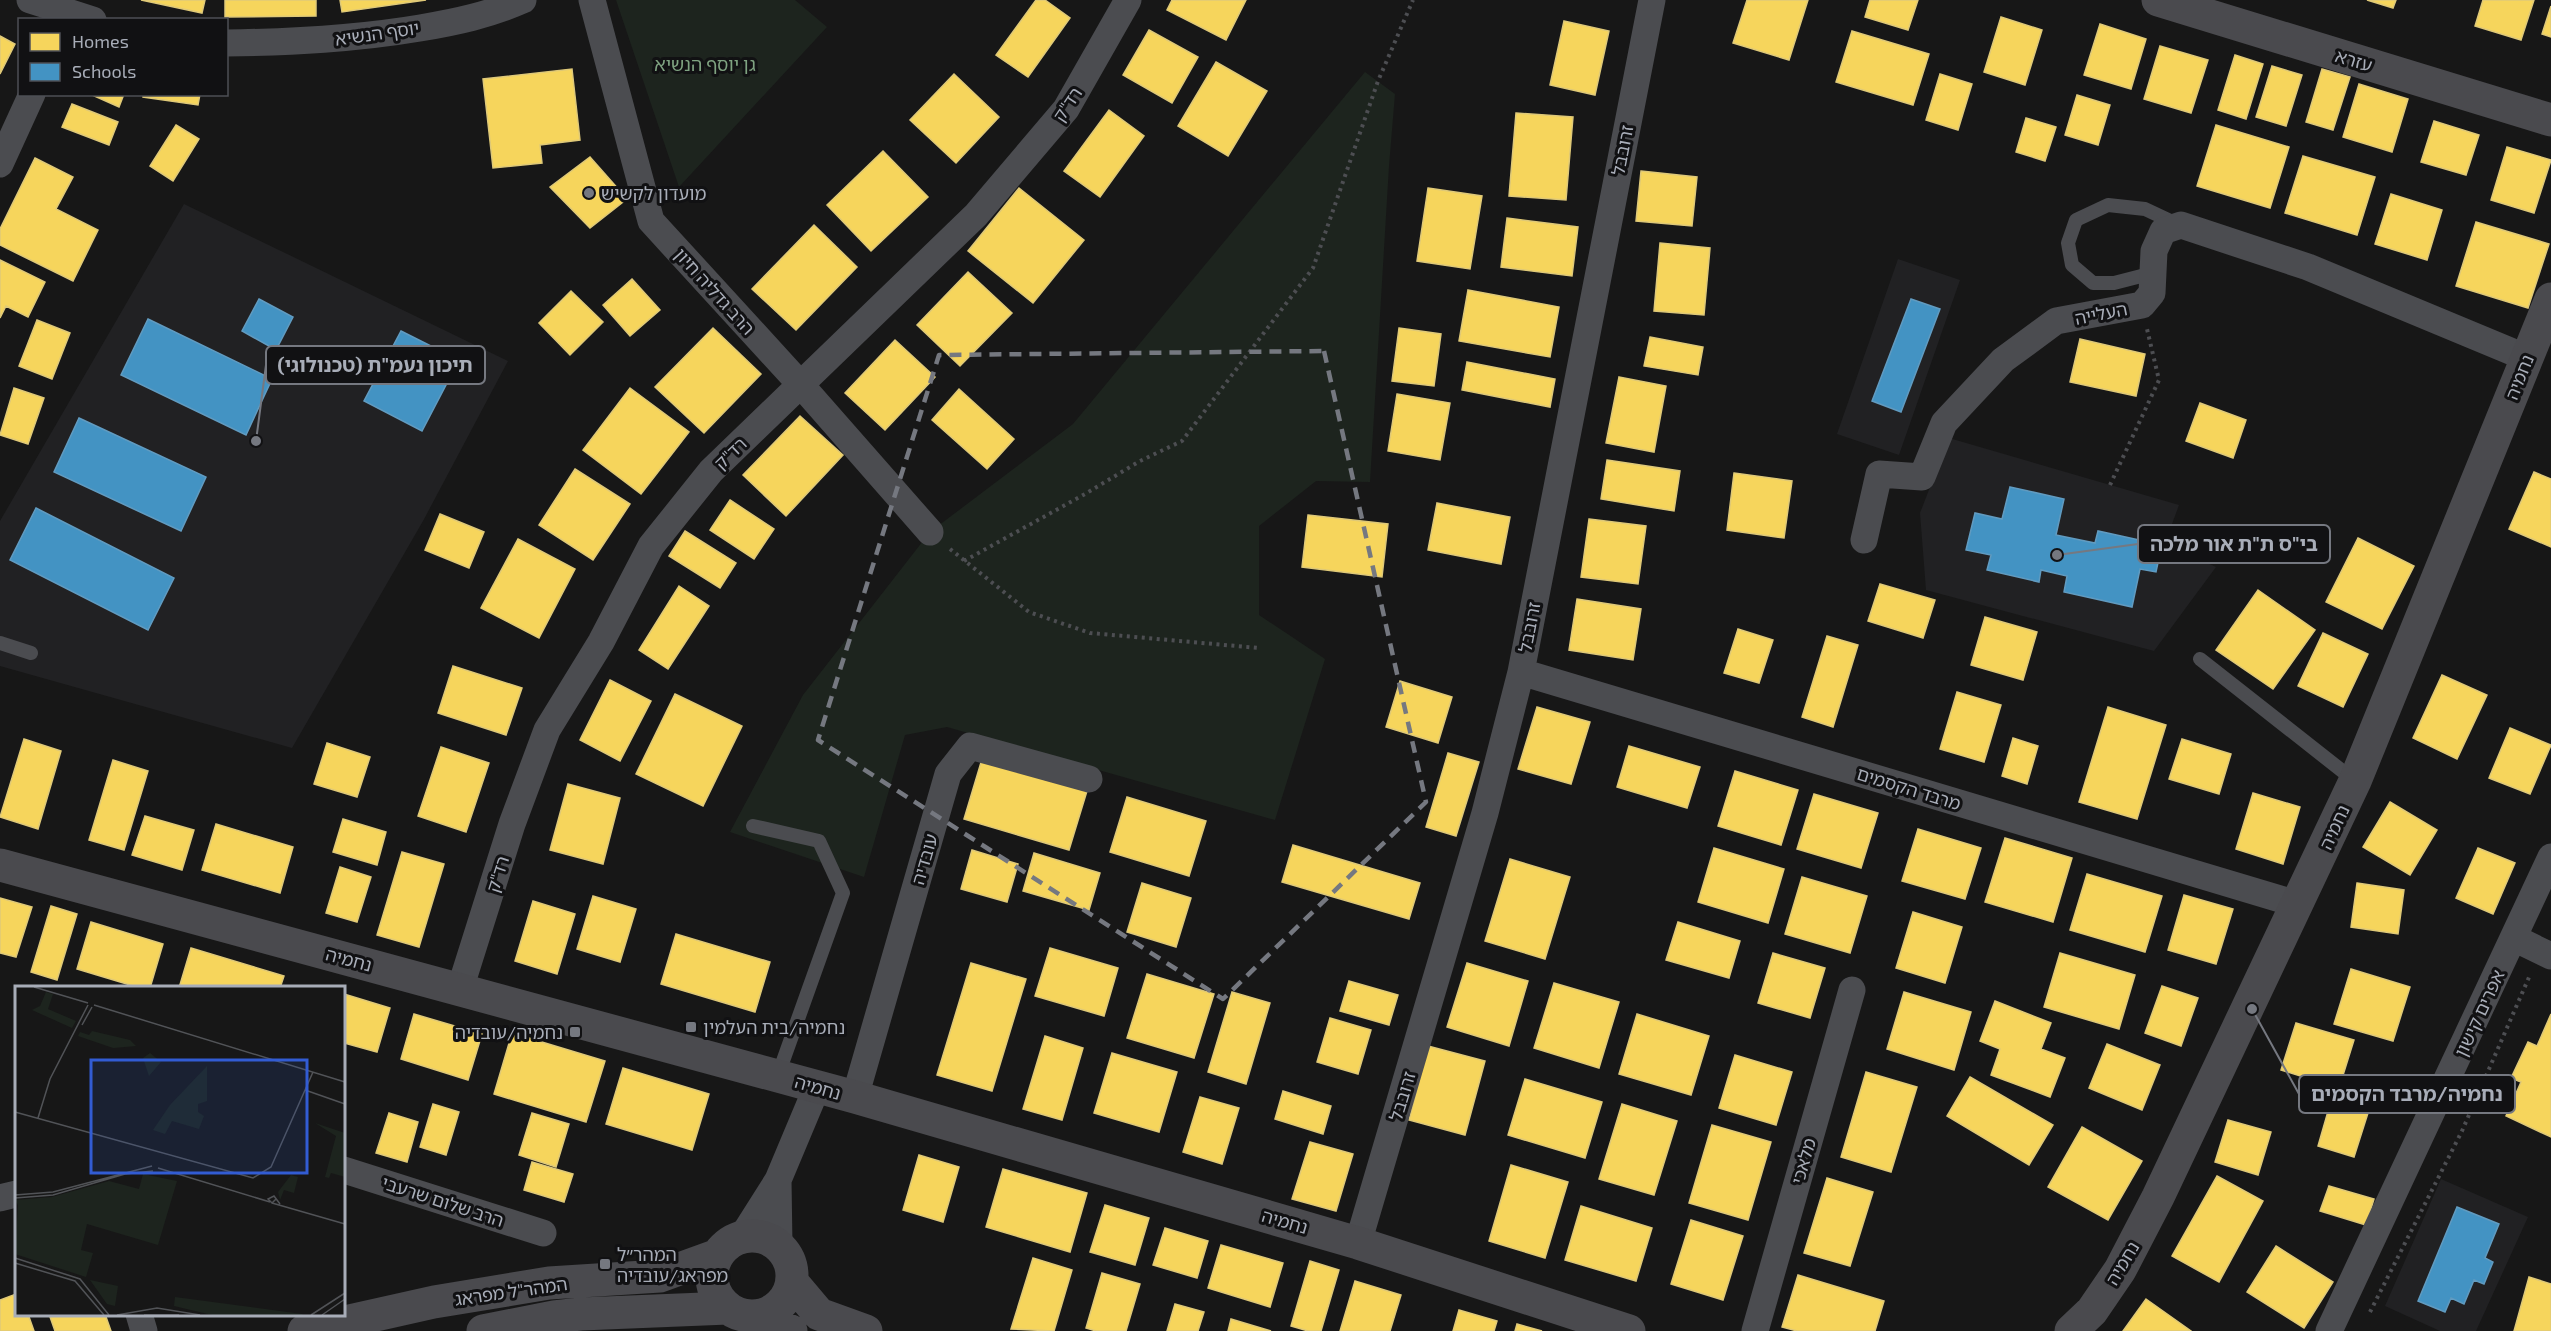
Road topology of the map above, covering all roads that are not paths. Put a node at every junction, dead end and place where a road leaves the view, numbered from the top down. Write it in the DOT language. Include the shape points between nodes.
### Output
graph roads {
  1 [pos="30,0"];
  2 [pos="523,0"];
  3 [pos="592,0"];
  4 [pos="1128,0"];
  5 [pos="1652,0"];
  6 [pos="2157,0"];
  7 [pos="77,18"];
  8 [pos="228,42"];
  9 [pos="31,96"];
  10 [pos="2551,120"];
  11 [pos="0,164"];
  12 [pos="2181,225"];
  13 [pos="2153,273"];
  14 [pos="2551,299"];
  15 [pos="2539,362"];
  16 [pos="801,385"];
  17 [pos="930,532"];
  18 [pos="1864,540"];
  19 [pos="0,643"];
  20 [pos="31,653"];
  21 [pos="2200,659"];
  22 [pos="1521,672"];
  23 [pos="1089,779"];
  24 [pos="2355,782"];
  25 [pos="753,826"];
  26 [pos="2551,857"];
  27 [pos="0,865"];
  28 [pos="2297,904"];
  29 [pos="2514,938"];
  30 [pos="2551,956"];
  31 [pos="460,989"];
  32 [pos="1852,990"];
  33 [pos="778,1075"];
  34 [pos="817,1087"];
  35 [pos="855,1097"];
  36 [pos="345,1170"];
  37 [pos="778,1180"];
  38 [pos="15,1194"];
  39 [pos="0,1198"];
  40 [pos="543,1233"];
  41 [pos="1358,1243"];
  42 [pos="730,1246"];
  43 [pos="778,1246"];
  44 [pos="792,1282"];
  45 [pos="741,1312"];
  46 [pos="140,1316"];
  47 [pos="144,1331"];
  48 [pos="304,1331"];
  49 [pos="483,1331"];
  50 [pos="791,1331"];
  51 [pos="866,1331"];
  52 [pos="1629,1331"];
  53 [pos="1755,1331"];
  54 [pos="2072,1331"];
  55 [pos="2329,1331"];
  1 -- 7 [label="street"];
  2 -- 8 [label="street, יוסף הנשיא" via="467,20 372,36 309,42"];
  3 -- 16 [label="street, הרב גדליה חיון" via="651,221"];
  4 -- 16 [label="street, רד\"ק" via="1066,109 1027,156 976,215"];
  5 -- 22 [label="street, זרובבל"];
  6 -- 10 [label="street, עזרא"];
  9 -- 11 [label="street"];
  12 -- 13 [label="street, העלייה" via="2163,231 2154,250"];
  12 -- 13 [label="lane" via="2145,209 2108,205 2076,220 2068,243 2072,265 2093,283 2114,283"];
  12 -- 15 [label="street" via="2308,267"];
  13 -- 18 [label="street, העלייה" via="2152,293 2142,305 2056,321 2003,360 1944,423 1922,477 1879,474"];
  14 -- 15 [label="street, נחמיה"];
  15 -- 24 [label="street, נחמיה"];
  16 -- 17 [label="street, הרב גדליה חיון"];
  16 -- 31 [label="street, רד\"ק" via="711,471 651,546 601,642 547,730 512,824"];
  19 -- 20 [label="lane"];
  21 -- 24 [label="lane"];
  22 -- 28 [label="street, מרבד הקסמים"];
  22 -- 41 [label="street, זרובבל" via="1485,813"];
  23 -- 35 [label="street, עובדיה" via="969,746 948,774"];
  24 -- 28 [label="street, נחמיה"];
  25 -- 33 [label="lane" via="819,841 843,893"];
  26 -- 29 [label="street, אפרים קישון"];
  27 -- 31 [label="street, נחמיה"];
  28 -- 54 [label="street, נחמיה" via="2126,1260 2092,1311"];
  29 -- 30 [label="street"];
  29 -- 55 [label="street, אפרים קישון"];
  31 -- 33 [label="street, נחמיה"];
  32 -- 53 [label="street, מלאכי"];
  33 -- 34 [label="street, נחמיה"];
  34 -- 35 [label="street, נחמיה"];
  34 -- 37 [label="street"];
  35 -- 41 [label="street, נחמיה"];
  36 -- 40 [label="street, הרב שלום שרעבי"];
  37 -- 42 [label="street"];
  37 -- 43 [label="street"];
  38 -- 39 [label="street"];
  41 -- 52 [label="street, נחמיה"];
  42 -- 43 [label="street" via="760,1237"];
  42 -- 45 [label="street" via="712,1274 713,1287 719,1299"];
  42 -- 48 [label="street, המהר\"ל מפראג" via="660,1276 538,1285 434,1302"];
  43 -- 44 [label="street" via="787,1256"];
  44 -- 45 [label="street" via="788,1295 768,1313"];
  44 -- 51 [label="street" via="819,1314"];
  45 -- 49 [label="street, המהר\"ל מפראג" via="581,1314"];
  45 -- 50 [label="street, המהר\"ל מפראג"];
  46 -- 47 [label="street"];
}
